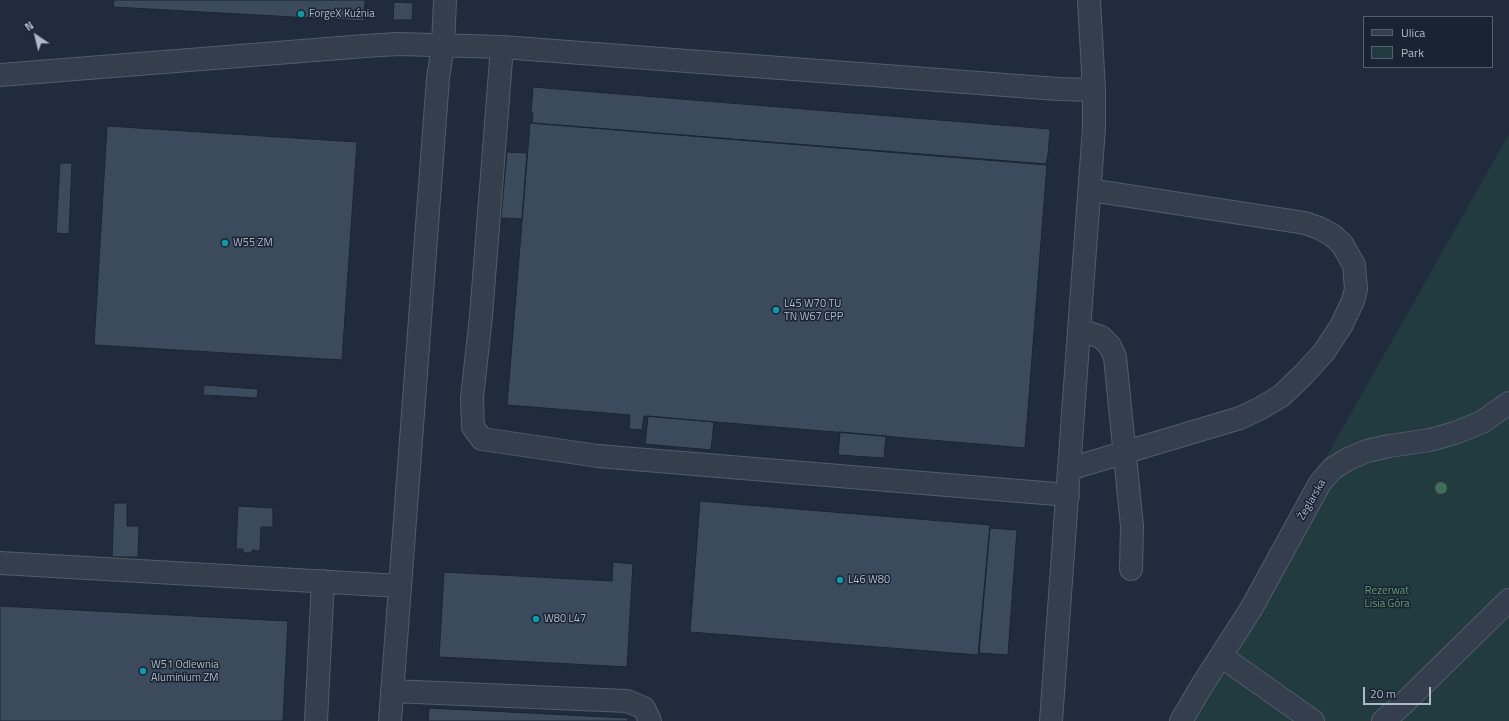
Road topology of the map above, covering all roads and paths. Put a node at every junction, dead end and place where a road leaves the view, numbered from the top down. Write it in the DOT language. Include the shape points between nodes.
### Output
graph roads {
  1 [pos="445,0"];
  2 [pos="1089,0"];
  3 [pos="443,46"];
  4 [pos="502,47"];
  5 [pos="0,75"];
  6 [pos="1094,90"];
  7 [pos="1090,190"];
  8 [pos="1078,330"];
  9 [pos="1509,403"];
  10 [pos="1125,452"];
  11 [pos="1069,468"];
  12 [pos="1068,495"];
  13 [pos="0,563"];
  14 [pos="1130,569"];
  15 [pos="323,582"];
  16 [pos="400,586"];
  17 [pos="1509,600"];
  18 [pos="1221,656"];
  19 [pos="392,691"];
  20 [pos="316,721"];
  21 [pos="390,721"];
  22 [pos="650,721"];
  23 [pos="1051,721"];
  24 [pos="1181,721"];
  25 [pos="1314,721"];
  26 [pos="1383,721"];
  1 -- 3 [label="street"];
  2 -- 6 [label="street"];
  3 -- 4 [label="street"];
  3 -- 5 [label="street" via="365,46"];
  3 -- 16 [label="street" via="438,78"];
  4 -- 6 [label="street"];
  4 -- 12 [label="street" via="472,398 473,427 482,439 598,456"];
  6 -- 7 [label="street"];
  7 -- 8 [label="street"];
  7 -- 10 [label="street" via="1305,223 1320,228 1342,244 1354,265 1356,275 1353,301 1341,326 1324,352 1281,396 1240,418"];
  8 -- 10 [label="street" via="1101,338 1110,346 1115,357"];
  8 -- 11 [label="street"];
  9 -- 18 [label="street, Żeglarska" via="1482,422 1455,433 1367,451 1332,469 1320,483 1251,609"];
  10 -- 11 [label="street"];
  10 -- 14 [label="street" via="1132,526"];
  11 -- 12 [label="street"];
  12 -- 23 [label="street"];
  13 -- 15 [label="street"];
  15 -- 16 [label="street"];
  15 -- 20 [label="street"];
  16 -- 19 [label="street"];
  17 -- 26 [label="street"];
  18 -- 24 [label="street, Żeglarska"];
  18 -- 25 [label="street"];
  19 -- 21 [label="street"];
  19 -- 22 [label="street" via="627,701 644,708"];
}
